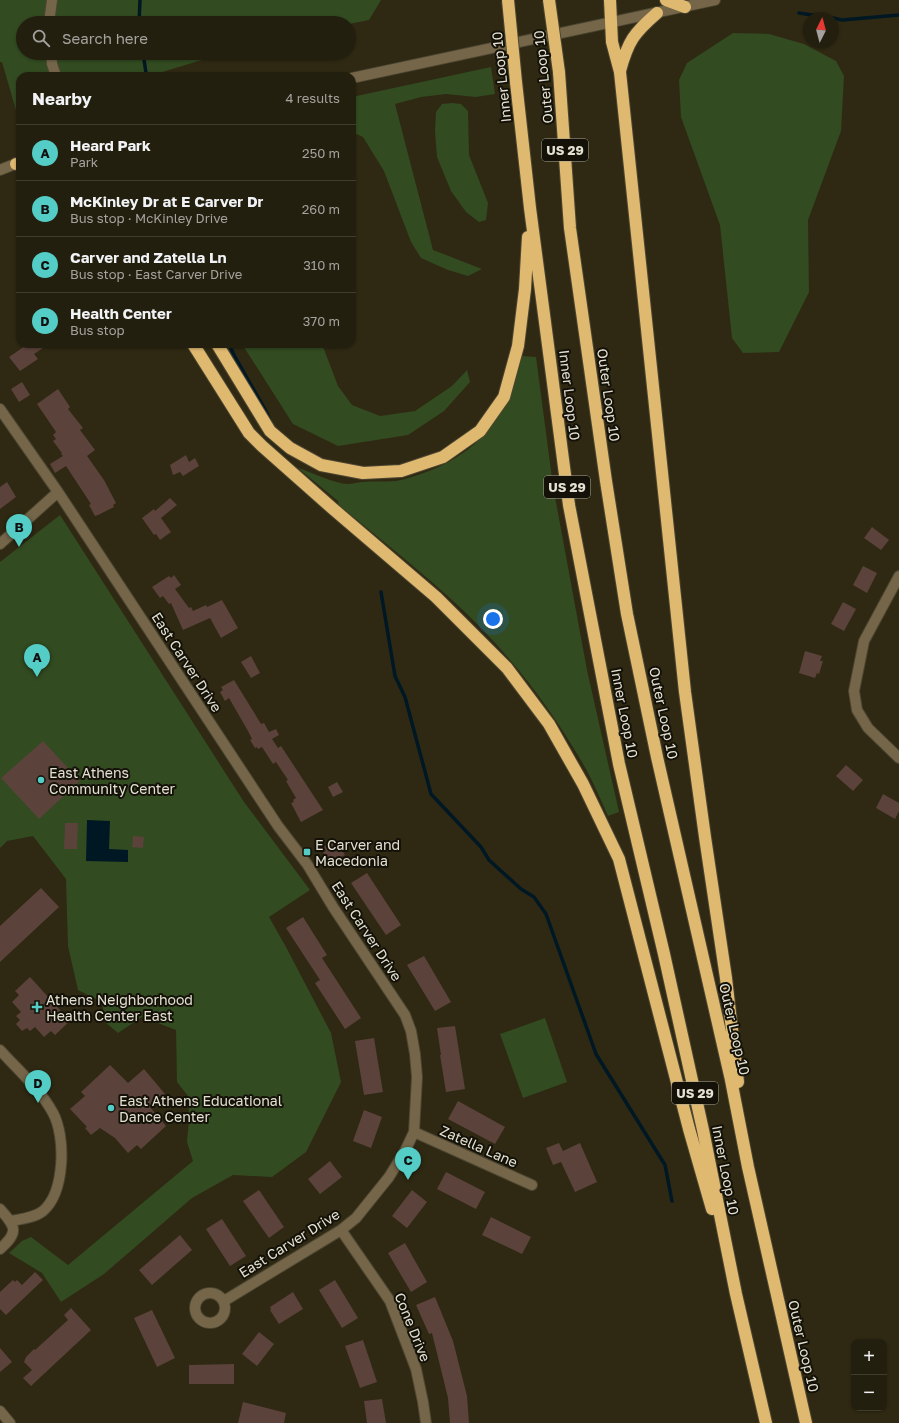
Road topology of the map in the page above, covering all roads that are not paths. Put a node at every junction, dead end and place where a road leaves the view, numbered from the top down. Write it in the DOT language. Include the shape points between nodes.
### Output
graph roads {
  1 [pos="52,0"];
  2 [pos="508,0"];
  3 [pos="549,0"];
  4 [pos="610,0"];
  5 [pos="666,0"];
  6 [pos="715,0"];
  7 [pos="685,7"];
  8 [pos="657,13"];
  9 [pos="50,16"];
  10 [pos="611,22"];
  11 [pos="52,60"];
  12 [pos="55,72"];
  13 [pos="620,72"];
  14 [pos="356,77"];
  15 [pos="16,164"];
  16 [pos="0,170"];
  17 [pos="530,208"];
  18 [pos="195,348"];
  19 [pos="219,348"];
  20 [pos="0,409"];
  21 [pos="58,492"];
  22 [pos="0,544"];
  23 [pos="899,576"];
  24 [pos="899,758"];
  25 [pos="0,1050"];
  26 [pos="414,1132"];
  27 [pos="748,1167"];
  28 [pos="532,1185"];
  29 [pos="0,1209"];
  30 [pos="11,1221"];
  31 [pos="340,1230"];
  32 [pos="0,1249"];
  33 [pos="736,1294"];
  34 [pos="224,1301"];
  35 [pos="0,1411"];
  36 [pos="10,1423"];
  37 [pos="426,1423"];
  38 [pos="766,1423"];
  39 [pos="806,1423"];
  1 -- 9 [label="street"];
  2 -- 17 [label="highway, Inner Loop 10 / US 29, bridge"];
  3 -- 27 [label="highway, Outer Loop 10 / US 29, bridge" via="559,72 570,228 627,614"];
  4 -- 10 [label="highway"];
  5 -- 7 [label="highway"];
  6 -- 7 [label="street"];
  7 -- 8 [label="street"];
  8 -- 10 [label="street"];
  8 -- 13 [label="highway" via="633,36"];
  10 -- 13 [label="highway" via="612,42"];
  10 -- 14 [label="street"];
  11 -- 12 [label="street"];
  13 -- 27 [label="highway" via="685,692 726,978"];
  15 -- 16 [label="street"];
  17 -- 19 [label="highway" via="526,289 518,346 504,396 480,431 443,457 401,471 363,472 321,465 290,448 270,431"];
  17 -- 33 [label="highway, Inner Loop 10 / US 29" via="569,505 619,764 703,1130"];
  18 -- 33 [label="highway" via="253,437 436,597 507,668 549,724 583,784 619,859 689,1129"];
  20 -- 21 [label="street, East Carver Drive"];
  21 -- 22 [label="street"];
  21 -- 26 [label="street, East Carver Drive" via="405,1015 411,1031 417,1077"];
  23 -- 24 [label="street" via="864,641 854,691 857,710 868,728"];
  25 -- 30 [label="street" via="42,1097 60,1130 62,1145 60,1175 51,1200 44,1210 36,1215"];
  26 -- 28 [label="street, Zatella Lane"];
  26 -- 31 [label="street, East Carver Drive" via="406,1151 389,1178 356,1218"];
  27 -- 39 [label="highway, Outer Loop 10 / US 29"];
  29 -- 30 [label="street"];
  30 -- 32 [label="street" via="13,1234"];
  31 -- 34 [label="street, East Carver Drive"];
  31 -- 37 [label="street, Cone Drive" via="390,1301 416,1369"];
  33 -- 38 [label="highway, Inner Loop 10 / US 29"];
  35 -- 36 [label="street"];
}
